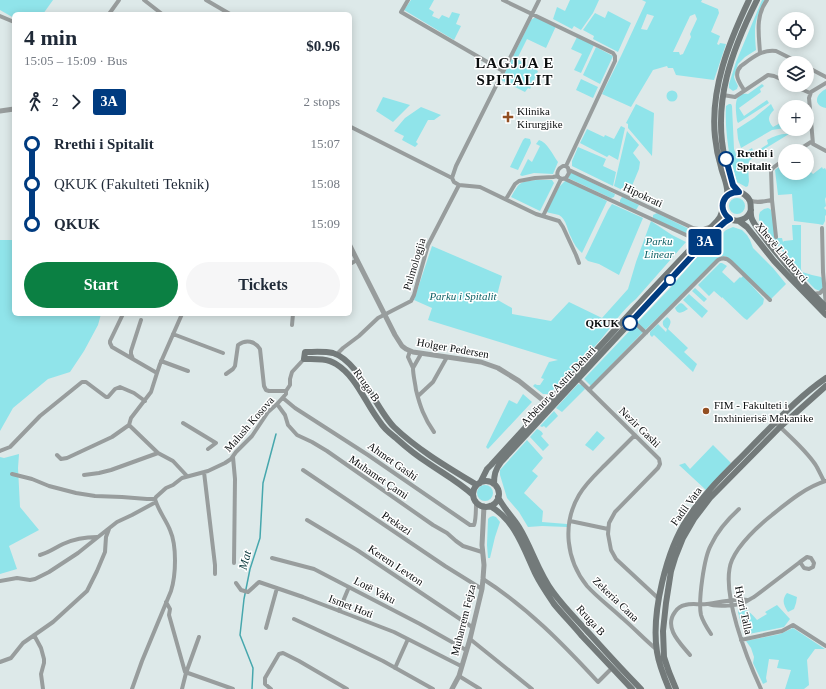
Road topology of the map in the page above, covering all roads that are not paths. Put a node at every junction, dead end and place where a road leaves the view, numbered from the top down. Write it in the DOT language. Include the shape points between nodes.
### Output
graph roads {
  1 [pos="119,0"];
  2 [pos="144,0"];
  3 [pos="206,0"];
  4 [pos="408,0"];
  5 [pos="503,0"];
  6 [pos="538,0"];
  7 [pos="749,0"];
  8 [pos="757,0"];
  9 [pos="767,0"];
  10 [pos="110,12"];
  11 [pos="159,12"];
  12 [pos="227,12"];
  13 [pos="531,14"];
  14 [pos="0,16"];
  15 [pos="12,21"];
  16 [pos="760,53"];
  17 [pos="786,56"];
  18 [pos="503,71"];
  19 [pos="814,71"];
  20 [pos="826,77"];
  21 [pos="778,78"];
  22 [pos="826,83"];
  23 [pos="744,90"];
  24 [pos="810,93"];
  25 [pos="723,95"];
  26 [pos="12,109"];
  27 [pos="0,111"];
  28 [pos="352,128"];
  29 [pos="812,142"];
  30 [pos="808,144"];
  31 [pos="826,151"];
  32 [pos="778,164"];
  33 [pos="568,168"];
  34 [pos="452,178"];
  35 [pos="561,178"];
  36 [pos="459,184"];
  37 [pos="739,192"];
  38 [pos="727,196"];
  39 [pos="506,200"];
  40 [pos="749,200"];
  41 [pos="772,200"];
  42 [pos="759,202"];
  43 [pos="723,209"];
  44 [pos="751,210"];
  45 [pos="543,216"];
  46 [pos="730,219"];
  47 [pos="739,221"];
  48 [pos="713,225"];
  49 [pos="822,228"];
  50 [pos="695,229"];
  51 [pos="776,237"];
  52 [pos="702,240"];
  53 [pos="352,250"];
  54 [pos="824,250"];
  55 [pos="357,260"];
  56 [pos="352,263"];
  57 [pos="579,263"];
  58 [pos="824,289"];
  59 [pos="813,294"];
  60 [pos="770,300"];
  61 [pos="826,307"];
  62 [pos="385,315"];
  63 [pos="826,315"];
  64 [pos="122,316"];
  65 [pos="181,316"];
  66 [pos="294,316"];
  67 [pos="141,320"];
  68 [pos="632,320"];
  69 [pos="292,325"];
  70 [pos="646,333"];
  71 [pos="173,334"];
  72 [pos="410,351"];
  73 [pos="223,353"];
  74 [pos="421,354"];
  75 [pos="336,355"];
  76 [pos="447,357"];
  77 [pos="304,358"];
  78 [pos="134,360"];
  79 [pos="161,361"];
  80 [pos="413,368"];
  81 [pos="188,371"];
  82 [pos="156,373"];
  83 [pos="226,374"];
  84 [pos="826,378"];
  85 [pos="578,379"];
  86 [pos="826,386"];
  87 [pos="589,390"];
  88 [pos="286,391"];
  89 [pos="418,396"];
  90 [pos="282,398"];
  91 [pos="145,401"];
  92 [pos="277,404"];
  93 [pos="549,405"];
  94 [pos="183,423"];
  95 [pos="778,424"];
  96 [pos="129,425"];
  97 [pos="434,432"];
  98 [pos="635,435"];
  99 [pos="208,449"];
  100 [pos="0,450"];
  101 [pos="158,453"];
  102 [pos="57,455"];
  103 [pos="232,456"];
  104 [pos="302,470"];
  105 [pos="204,472"];
  106 [pos="12,474"];
  107 [pos="84,475"];
  108 [pos="187,476"];
  109 [pos="825,481"];
  110 [pos="478,484"];
  111 [pos="494,484"];
  112 [pos="473,495"];
  113 [pos="498,497"];
  114 [pos="155,501"];
  115 [pos="476,503"];
  116 [pos="487,506"];
  117 [pos="739,508"];
  118 [pos="307,520"];
  119 [pos="570,521"];
  120 [pos="109,529"];
  121 [pos="608,529"];
  122 [pos="98,536"];
  123 [pos="482,552"];
  124 [pos="40,555"];
  125 [pos="272,558"];
  126 [pos="800,562"];
  127 [pos="234,563"];
  128 [pos="215,574"];
  129 [pos="483,579"];
  130 [pos="0,581"];
  131 [pos="236,582"];
  132 [pos="349,587"];
  133 [pos="277,588"];
  134 [pos="482,589"];
  135 [pos="660,599"];
  136 [pos="166,602"];
  137 [pos="732,603"];
  138 [pos="700,604"];
  139 [pos="339,610"];
  140 [pos="294,619"];
  141 [pos="472,627"];
  142 [pos="266,628"];
  143 [pos="711,634"];
  144 [pos="34,635"];
  145 [pos="199,637"];
  146 [pos="408,639"];
  147 [pos="470,640"];
  148 [pos="741,640"];
  149 [pos="826,646"];
  150 [pos="466,650"];
  151 [pos="657,650"];
  152 [pos="690,655"];
  153 [pos="0,662"];
  154 [pos="462,666"];
  155 [pos="395,668"];
  156 [pos="612,668"];
  157 [pos="186,673"];
  158 [pos="459,676"];
  159 [pos="43,689"];
  160 [pos="132,689"];
  161 [pos="182,689"];
  162 [pos="233,689"];
  163 [pos="271,689"];
  164 [pos="347,689"];
  165 [pos="433,689"];
  166 [pos="452,689"];
  167 [pos="480,689"];
  168 [pos="532,689"];
  169 [pos="632,689"];
  170 [pos="641,689"];
  171 [pos="669,689"];
  172 [pos="676,689"];
  173 [pos="761,689"];
  1 -- 10 [label="street"];
  2 -- 11 [label="street"];
  3 -- 12 [label="street"];
  4 -- 18 [label="street" via="401,12"];
  5 -- 13 [label="street"];
  6 -- 13 [label="street"];
  7 -- 38 [label="main road" via="730,44 715,97 715,137"];
  8 -- 25 [label="main road" via="734,53"];
  9 -- 16 [label="street" via="758,20"];
  13 -- 18 [label="street"];
  13 -- 33 [label="street" via="616,56"];
  14 -- 15 [label="street"];
  16 -- 17 [label="street" via="776,51"];
  16 -- 23 [label="street" via="738,68 737,75"];
  18 -- 34 [label="street"];
  19 -- 20 [label="street"];
  21 -- 23 [label="street" via="768,75"];
  22 -- 24 [label="street"];
  23 -- 25 [label="street" via="734,97"];
  24 -- 29 [label="street"];
  25 -- 37 [label="main road" via="721,139 732,182"];
  26 -- 27 [label="street"];
  28 -- 34 [label="street"];
  29 -- 30 [label="street"];
  29 -- 31 [label="street"];
  32 -- 41 [label="street" via="771,170"];
  33 -- 35 [label="street" via="568,174"];
  33 -- 35 [label="street" via="560,168 558,172"];
  33 -- 50 [label="street, Hipokrati"];
  34 -- 36 [label="street"];
  35 -- 39 [label="street" via="519,181"];
  35 -- 45 [label="street"];
  35 -- 52 [label="street, Hipokrati"];
  36 -- 39 [label="street" via="480,187"];
  36 -- 62 [label="street, Pulmologjia" via="428,245 413,298"];
  37 -- 38 [label="main road"];
  37 -- 40 [label="main road"];
  38 -- 43 [label="main road" via="723,202"];
  39 -- 45 [label="street"];
  40 -- 42 [label="street"];
  40 -- 44 [label="main road"];
  41 -- 42 [label="street"];
  41 -- 51 [label="street"];
  42 -- 44 [label="street"];
  43 -- 46 [label="main road" via="724,214"];
  43 -- 48 [label="main road, Arbënor e Astrit Dehari"];
  44 -- 47 [label="main road" via="747,217"];
  44 -- 59 [label="main road, Xhevë Lladrovci" via="750,215 763,236"];
  45 -- 57 [label="street" via="562,224"];
  46 -- 47 [label="main road"];
  46 -- 52 [label="main road, Arbënor e Astrit Dehari"];
  47 -- 63 [label="main road, Xhevë Lladrovci"];
  48 -- 50 [label="street" via="705,229"];
  48 -- 52 [label="main road, Arbënor e Astrit Dehari"];
  49 -- 54 [label="street"];
  50 -- 52 [label="street, Hipokrati"];
  52 -- 68 [label="main road, Arbënor e Astrit Dehari"];
  52 -- 93 [label="main road, Arbënor e Astrit Dehari" via="645,297"];
  53 -- 55 [label="street, Holger Pedersen"];
  54 -- 58 [label="street"];
  55 -- 56 [label="street"];
  55 -- 62 [label="street, Holger Pedersen"];
  58 -- 59 [label="street" via="818,294"];
  58 -- 61 [label="street"];
  59 -- 61 [label="main road, Xhevë Lladrovci"];
  60 -- 70 [label="street" via="732,262 721,259"];
  62 -- 72 [label="street, Holger Pedersen" via="399,342"];
  62 -- 75 [label="street" via="378,318"];
  64 -- 78 [label="street" via="110,343 112,347"];
  65 -- 71 [label="street"];
  66 -- 69 [label="street"];
  67 -- 78 [label="street" via="131,351"];
  68 -- 70 [label="street"];
  68 -- 85 [label="main road, Arbënor e Astrit Dehari"];
  70 -- 87 [label="street"];
  71 -- 73 [label="street"];
  71 -- 79 [label="street"];
  72 -- 74 [label="street, Holger Pedersen"];
  72 -- 80 [label="street" via="408,358"];
  74 -- 76 [label="street, Holger Pedersen"];
  74 -- 80 [label="street"];
  75 -- 77 [label="main road, Rruga B" via="305,352"];
  75 -- 110 [label="main road, Rruga B" via="354,369 394,427 432,456"];
  76 -- 89 [label="street" via="433,382"];
  76 -- 93 [label="street, Holger Pedersen" via="485,362 498,368"];
  77 -- 88 [label="street, Malush Kosova" via="292,372 290,385"];
  77 -- 112 [label="main road, Rruga B" via="329,360 342,368 389,433"];
  78 -- 82 [label="street"];
  79 -- 81 [label="street"];
  79 -- 82 [label="street"];
  80 -- 89 [label="street"];
  82 -- 91 [label="street" via="152,392"];
  83 -- 88 [label="street" via="235,366 238,345 242,342 253,342 260,349 266,390"];
  84 -- 95 [label="main road, Fadil Vata" via="807,392"];
  85 -- 87 [label="street, Nezir Gashi"];
  85 -- 93 [label="main road, Arbënor e Astrit Dehari"];
  86 -- 95 [label="main road, Fadil Vata"];
  87 -- 98 [label="street, Nezir Gashi"];
  88 -- 90 [label="street, Malush Kosova"];
  89 -- 97 [label="street"];
  90 -- 92 [label="street, Malush Kosova"];
  90 -- 115 [label="street, Ahmet Gashi" via="472,526 476,522"];
  91 -- 96 [label="street"];
  91 -- 100 [label="street" via="120,387 108,397 104,396 86,382 82,382 40,416 10,447"];
  92 -- 103 [label="street, Malush Kosova" via="268,412 252,436"];
  92 -- 123 [label="street, Muhamet Çami" via="288,425 297,435 327,451 456,541"];
  93 -- 110 [label="main road, Arbënor e Astrit Dehari" via="487,469"];
  93 -- 111 [label="main road, Arbënor e Astrit Dehari" via="498,466 494,474"];
  94 -- 99 [label="street" via="216,443"];
  95 -- 109 [label="street" via="810,458"];
  95 -- 135 [label="main road, Fadil Vata" via="708,492 687,519 670,556"];
  95 -- 172 [label="main road, Fadil Vata" via="701,508 679,547 671,571 663,631 664,657"];
  96 -- 101 [label="street"];
  96 -- 102 [label="street" via="112,437 67,458 61,459"];
  98 -- 119 [label="street, Zekeria Cana" via="584,487 575,503"];
  98 -- 121 [label="street, Nezir Gashi" via="658,458 659,466 615,512"];
  101 -- 107 [label="street" via="111,470"];
  101 -- 108 [label="street" via="173,461"];
  103 -- 105 [label="street, Malush Kosova" via="228,461"];
  103 -- 127 [label="street" via="235,479"];
  104 -- 134 [label="street, Prekazi"];
  105 -- 108 [label="street, Malush Kosova"];
  105 -- 128 [label="street"];
  106 -- 114 [label="street" via="89,495"];
  108 -- 114 [label="street, Malush Kosova" via="166,488"];
  109 -- 137 [label="street, Hyzri Talla" via="774,513 743,543 733,557 730,567"];
  110 -- 111 [label="main road" via="487,481"];
  110 -- 112 [label="main road" via="473,490"];
  111 -- 113 [label="main road" via="498,490"];
  112 -- 115 [label="main road"];
  113 -- 116 [label="main road" via="495,503"];
  113 -- 170 [label="main road, Rruga B" via="519,527 553,593"];
  114 -- 120 [label="street, Malush Kosova"];
  114 -- 136 [label="street" via="171,531 174,544 175,573"];
  115 -- 116 [label="main road"];
  116 -- 123 [label="street, Muharrem Fejza"];
  116 -- 156 [label="main road, Rruga B" via="509,522 554,604"];
  117 -- 138 [label="street" via="709,547"];
  118 -- 141 [label="street, Kerem Levton" via="357,550"];
  119 -- 121 [label="street"];
  119 -- 151 [label="street, Zekeria Cana" via="569,547 579,574 587,586"];
  120 -- 122 [label="street, Malush Kosova"];
  120 -- 144 [label="street" via="105,552 87,591"];
  121 -- 135 [label="street" via="609,545 613,555"];
  122 -- 124 [label="street" via="74,540"];
  122 -- 130 [label="street, Malush Kosova" via="78,553 35,579"];
  123 -- 129 [label="street, Muharrem Fejza"];
  125 -- 132 [label="street, Lotë Vaku" via="314,569"];
  126 -- 137 [label="street" via="754,597"];
  129 -- 134 [label="street, Muharrem Fejza"];
  129 -- 156 [label="street" via="544,627 598,682"];
  131 -- 133 [label="street, Ismet Hoti" via="241,590 248,592 259,582"];
  132 -- 139 [label="street"];
  132 -- 150 [label="street, Lotë Vaku"];
  133 -- 139 [label="street, Ismet Hoti"];
  133 -- 142 [label="street"];
  134 -- 141 [label="street, Muharrem Fejza"];
  135 -- 151 [label="main road, Fadil Vata"];
  136 -- 157 [label="street" via="170,608 173,633"];
  136 -- 160 [label="street"];
  137 -- 138 [label="street"];
  137 -- 148 [label="street, Hyzri Talla"];
  138 -- 143 [label="street" via="704,623"];
  138 -- 152 [label="street" via="681,606 671,619 674,636"];
  139 -- 146 [label="street, Ismet Hoti"];
  140 -- 155 [label="street"];
  141 -- 147 [label="street, Muharrem Fejza"];
  144 -- 153 [label="street" via="23,643 11,658"];
  144 -- 159 [label="street" via="44,659 41,674"];
  145 -- 157 [label="street"];
  146 -- 154 [label="street, Ismet Hoti"];
  146 -- 155 [label="street"];
  147 -- 150 [label="street, Muharrem Fejza"];
  147 -- 168 [label="street"];
  148 -- 149 [label="street" via="782,631 793,625"];
  148 -- 173 [label="street, Hyzri Talla"];
  150 -- 154 [label="street, Muharrem Fejza"];
  151 -- 171 [label="main road, Fadil Vata"];
  154 -- 158 [label="street, Muharrem Fejza"];
  155 -- 165 [label="street"];
  156 -- 169 [label="main road, Rruga B"];
  157 -- 161 [label="street"];
  157 -- 162 [label="street"];
  158 -- 166 [label="street, Muharrem Fejza"];
  158 -- 167 [label="street"];
  163 -- 164 [label="street" via="265,684 264,678 279,654 283,653"];
}
